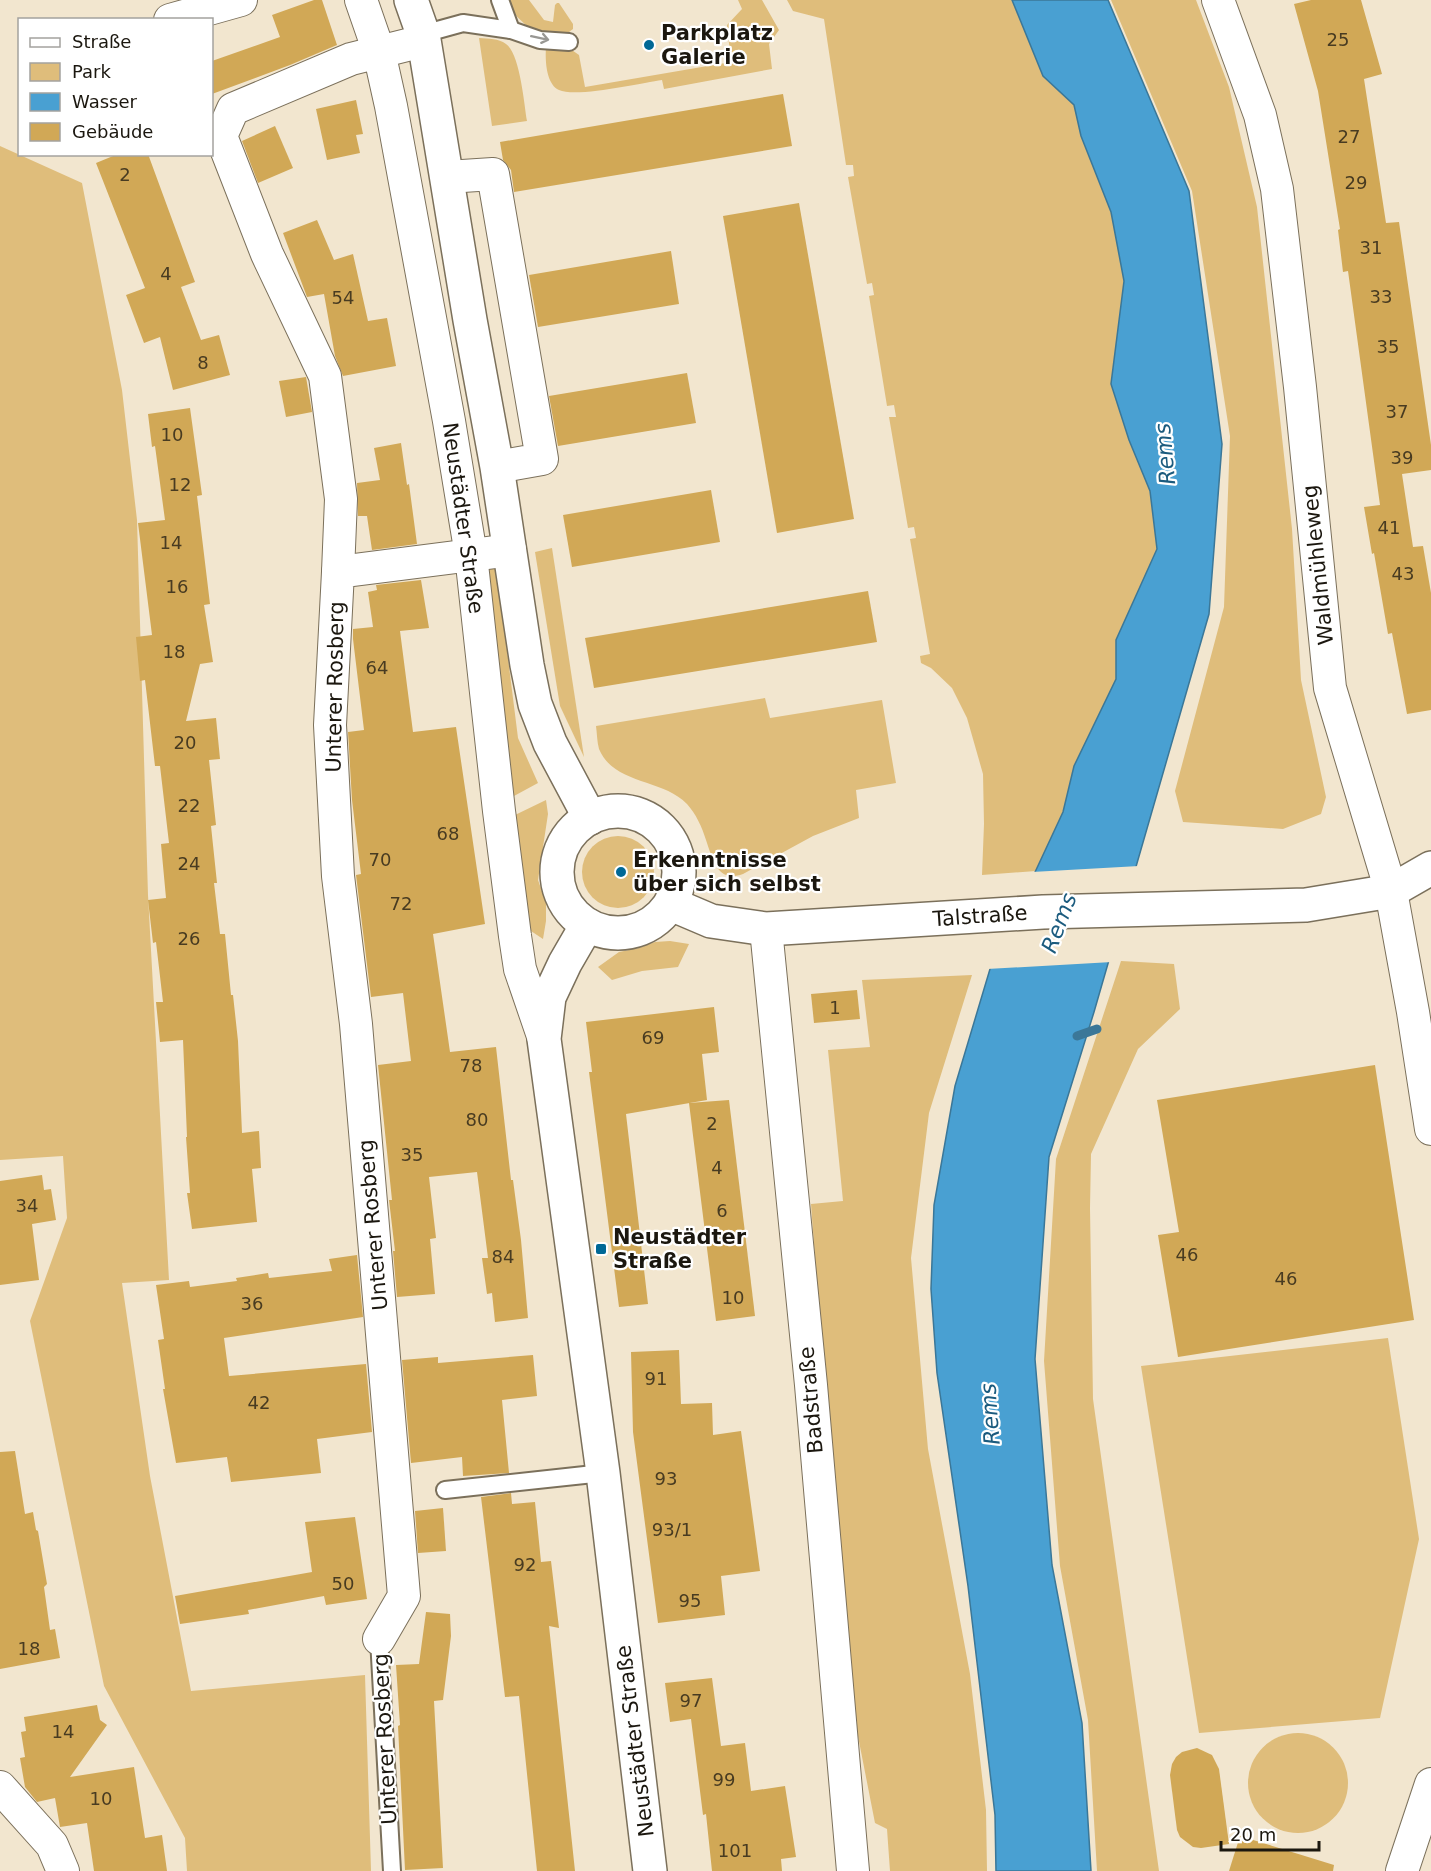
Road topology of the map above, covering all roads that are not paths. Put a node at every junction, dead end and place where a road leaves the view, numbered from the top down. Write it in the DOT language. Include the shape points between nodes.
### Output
graph roads {
  1 [pos="241,0"];
  2 [pos="361,0"];
  3 [pos="411,0"];
  4 [pos="500,0"];
  5 [pos="1218,0"];
  6 [pos="177,18"];
  7 [pos="511,30"];
  8 [pos="423,38"];
  9 [pos="569,42"];
  10 [pos="365,56"];
  11 [pos="447,177"];
  12 [pos="497,467"];
  13 [pos="510,550"];
  14 [pos="471,555"];
  15 [pos="338,572"];
  16 [pos="590,818"];
  17 [pos="1431,868"];
  18 [pos="1390,891"];
  19 [pos="670,904"];
  20 [pos="587,925"];
  21 [pos="766,929"];
  22 [pos="544,1039"];
  23 [pos="1431,1129"];
  24 [pos="603,1473"];
  25 [pos="445,1490"];
  26 [pos="379,1639"];
  27 [pos="1431,1784"];
  28 [pos="0,1787"];
  29 [pos="63,1871"];
  30 [pos="392,1871"];
  31 [pos="650,1871"];
  32 [pos="853,1871"];
  33 [pos="1402,1871"];
  1 -- 6 [label="street"];
  2 -- 10 [label="street, Neustädter Straße"];
  3 -- 8 [label="street, Neustädter Straße"];
  4 -- 7 [label="lane"];
  5 -- 18 [label="street, Waldmühleweg" via="1260,116 1277,189 1330,688"];
  7 -- 8 [label="lane" via="463,23"];
  7 -- 9 [label="lane, one-way" via="540,40"];
  8 -- 10 [label="street, Unterer Rosberg"];
  8 -- 11 [label="street, Neustädter Straße"];
  10 -- 14 [label="street, Neustädter Straße" via="391,106"];
  10 -- 15 [label="street, Unterer Rosberg" via="233,110 221,136 267,254 325,376 341,498"];
  11 -- 12 [label="street, Neustädter Straße"];
  11 -- 12 [label="street, Neustädter Straße" via="493,174 533,406 542,459"];
  12 -- 13 [label="street, Neustädter Straße"];
  13 -- 14 [label="street, Unterer Rosberg"];
  13 -- 16 [label="street, Neustädter Straße" via="535,704 549,744"];
  14 -- 15 [label="street, Unterer Rosberg"];
  14 -- 22 [label="street, Neustädter Straße" via="515,936 520,969"];
  15 -- 26 [label="street, Unterer Rosberg" via="330,725 338,876 356,1024 404,1596"];
  16 -- 19 [label="street" via="624,810 643,815 660,826 679,861 680,880"];
  16 -- 20 [label="street" via="569,834 559,853 556,873 560,894 571,912"];
  17 -- 18 [label="street, Talstraße"];
  18 -- 21 [label="street, Talstraße" via="1306,905 1043,912"];
  18 -- 23 [label="street, Waldmühleweg"];
  19 -- 20 [label="street" via="662,916 628,933 606,933"];
  19 -- 21 [label="street, Talstraße" via="711,921"];
  20 -- 22 [label="street, Neustädter Straße" via="549,997"];
  21 -- 32 [label="street, Badstraße"];
  22 -- 24 [label="street, Neustädter Straße"];
  24 -- 25 [label="lane"];
  24 -- 31 [label="street, Neustädter Straße"];
  26 -- 30 [label="lane, Unterer Rosberg"];
  27 -- 33 [label="street"];
  28 -- 29 [label="street" via="52,1845"];
}
